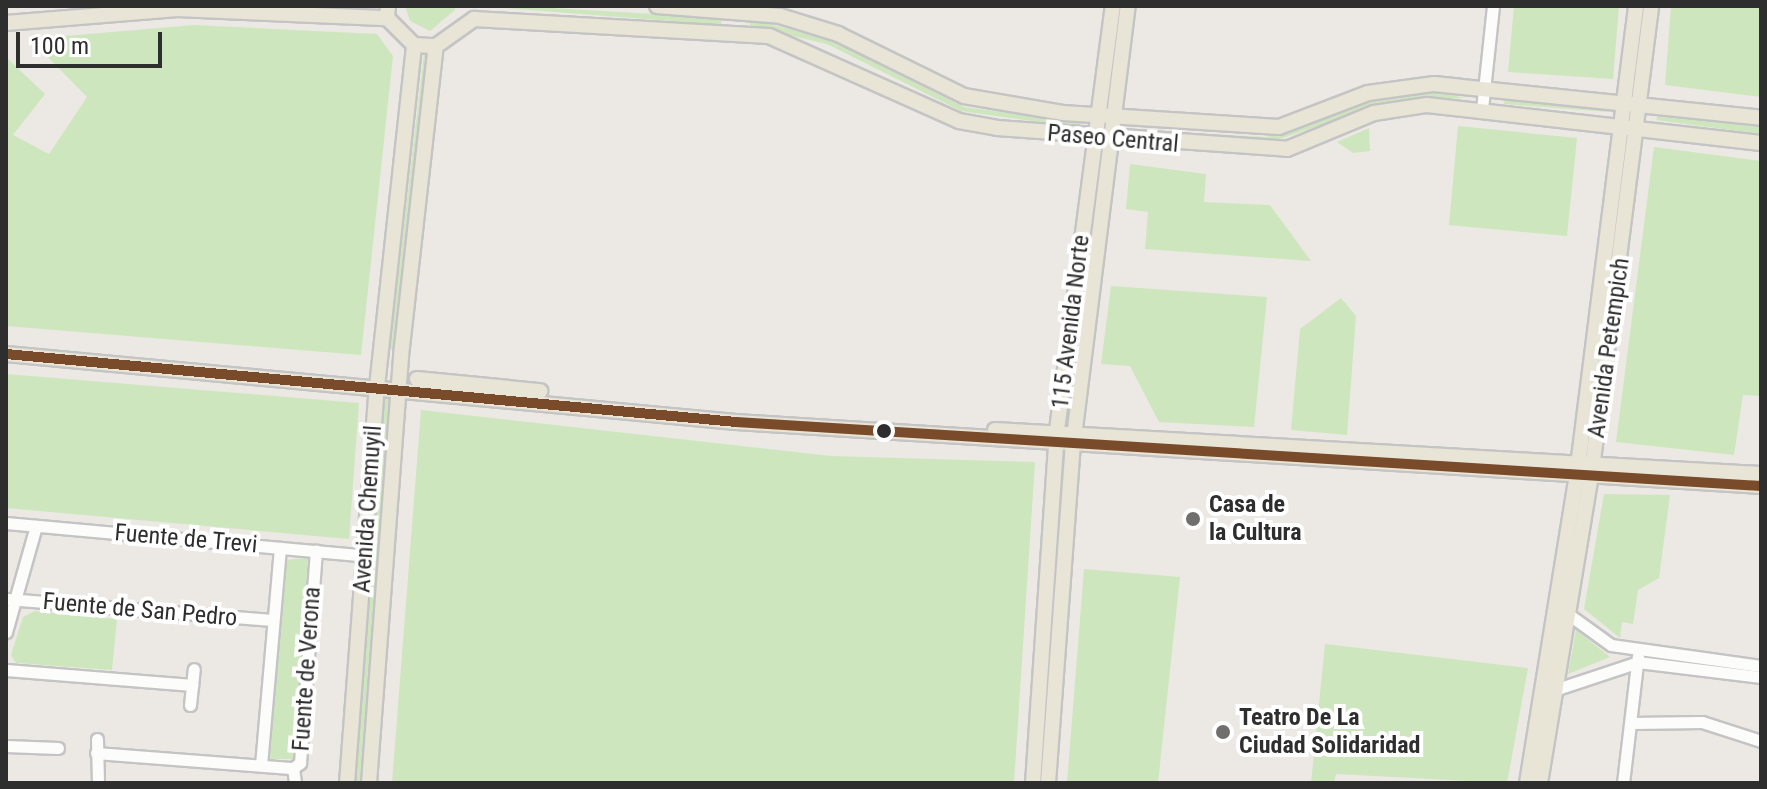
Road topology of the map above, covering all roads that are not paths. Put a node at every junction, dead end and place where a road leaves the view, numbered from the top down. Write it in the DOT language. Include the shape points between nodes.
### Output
graph roads {
  1 [pos="657,6"];
  2 [pos="1113,6"];
  3 [pos="1128,6"];
  4 [pos="1493,6"];
  5 [pos="1636,6"];
  6 [pos="1651,6"];
  7 [pos="735,8"];
  8 [pos="263,9"];
  9 [pos="388,12"];
  10 [pos="473,12"];
  11 [pos="6,23"];
  12 [pos="733,32"];
  13 [pos="414,45"];
  14 [pos="436,46"];
  15 [pos="1485,88"];
  16 [pos="1632,102"];
  17 [pos="1482,109"];
  18 [pos="1095,115"];
  19 [pos="1116,116"];
  20 [pos="1761,118"];
  21 [pos="1630,126"];
  22 [pos="1094,137"];
  23 [pos="1112,139"];
  24 [pos="1761,143"];
  25 [pos="6,345"];
  26 [pos="6,354"];
  27 [pos="379,379"];
  28 [pos="401,382"];
  29 [pos="1057,438"];
  30 [pos="1074,440"];
  31 [pos="1585,469"];
  32 [pos="1761,474"];
  33 [pos="1761,486"];
  34 [pos="6,523"];
  35 [pos="36,526"];
  36 [pos="280,548"];
  37 [pos="316,551"];
  38 [pos="366,556"];
  39 [pos="11,599"];
  40 [pos="1568,614"];
  41 [pos="273,620"];
  42 [pos="6,632"];
  43 [pos="1638,656"];
  44 [pos="1761,666"];
  45 [pos="194,669"];
  46 [pos="6,670"];
  47 [pos="1761,677"];
  48 [pos="192,685"];
  49 [pos="1554,690"];
  50 [pos="190,705"];
  51 [pos="1632,723"];
  52 [pos="97,739"];
  53 [pos="1761,741"];
  54 [pos="6,746"];
  55 [pos="58,748"];
  56 [pos="96,753"];
  57 [pos="261,765"];
  58 [pos="293,768"];
  59 [pos="98,783"];
  60 [pos="295,783"];
  61 [pos="347,783"];
  62 [pos="369,783"];
  63 [pos="1033,783"];
  64 [pos="1048,783"];
  65 [pos="1527,783"];
  66 [pos="1540,783"];
  67 [pos="1623,783"];
  1 -- 7 [label="main road, Paseo Central"];
  2 -- 18 [label="main road, 115 Avenida Norte"];
  3 -- 19 [label="main road"];
  4 -- 15 [label="street"];
  5 -- 16 [label="main road, Avenida Petempich"];
  6 -- 16 [label="main road, Avenida Petempich"];
  7 -- 12 [label="street"];
  7 -- 18 [label="main road, Paseo Central" via="838,34 964,96"];
  8 -- 9 [label="main road"];
  8 -- 11 [label="main road" via="177,9"];
  9 -- 13 [label="main road"];
  10 -- 12 [label="main road, Paseo Central"];
  10 -- 14 [label="main road"];
  12 -- 22 [label="main road, Paseo Central" via="821,54 959,121"];
  13 -- 14 [label="main road"];
  13 -- 27 [label="main road, Avenida Chemuyil"];
  14 -- 28 [label="main road, Avenida Chemuyil"];
  15 -- 16 [label="main road, Paseo Central"];
  15 -- 17 [label="street"];
  15 -- 19 [label="main road, Paseo Central" via="1397,87 1279,127"];
  16 -- 20 [label="main road, Paseo Central"];
  16 -- 21 [label="main road, Avenida Petempich"];
  17 -- 21 [label="main road, Paseo Central"];
  17 -- 23 [label="main road, Paseo Central" via="1396,108 1287,149"];
  18 -- 19 [label="main road, Paseo Central"];
  18 -- 22 [label="main road, 115 Avenida Norte"];
  19 -- 23 [label="main road, 115 Avenida Norte"];
  21 -- 24 [label="main road, Paseo Central"];
  21 -- 31 [label="main road, Avenida Petempich"];
  22 -- 23 [label="main road, Paseo Central"];
  22 -- 29 [label="main road, 115 Avenida Norte"];
  23 -- 30 [label="main road, 115 Avenida Norte"];
  25 -- 27 [label="main road"];
  26 -- 27 [label="main road"];
  27 -- 28 [label="main road"];
  27 -- 38 [label="main road, Avenida Chemuyil"];
  28 -- 29 [label="main road" via="736,422"];
  28 -- 62 [label="main road, Avenida Chemuyil"];
  29 -- 30 [label="main road"];
  29 -- 63 [label="main road, 115 Avenida Norte"];
  30 -- 31 [label="main road"];
  30 -- 64 [label="main road, 115 Avenida Norte"];
  31 -- 32 [label="main road"];
  31 -- 33 [label="main road"];
  31 -- 40 [label="main road, Avenida Petempich"];
  31 -- 65 [label="main road, Avenida Petempich"];
  34 -- 35 [label="street, Fuente de Trevi"];
  35 -- 36 [label="street, Fuente de Trevi"];
  35 -- 39 [label="street"];
  36 -- 37 [label="street, Fuente de Trevi"];
  36 -- 41 [label="street, Fuente de Verona"];
  37 -- 38 [label="street, Fuente de Trevi"];
  37 -- 58 [label="street, Fuente de Verona" via="300,763"];
  38 -- 61 [label="main road, Avenida Chemuyil"];
  39 -- 41 [label="street, Fuente de San Pedro"];
  39 -- 42 [label="street"];
  40 -- 43 [label="street" via="1611,645"];
  40 -- 49 [label="main road, Avenida Petempich"];
  41 -- 57 [label="street, Fuente de Verona"];
  43 -- 44 [label="street"];
  43 -- 47 [label="street"];
  43 -- 49 [label="street"];
  43 -- 51 [label="street"];
  45 -- 48 [label="street"];
  46 -- 48 [label="street"];
  48 -- 50 [label="street"];
  49 -- 66 [label="main road, Avenida Petempich"];
  51 -- 53 [label="street" via="1702,722"];
  51 -- 67 [label="street"];
  52 -- 56 [label="street"];
  54 -- 55 [label="street"];
  56 -- 57 [label="street"];
  56 -- 59 [label="street"];
  57 -- 58 [label="street"];
  58 -- 60 [label="street, Fuente de Verona"];
}
